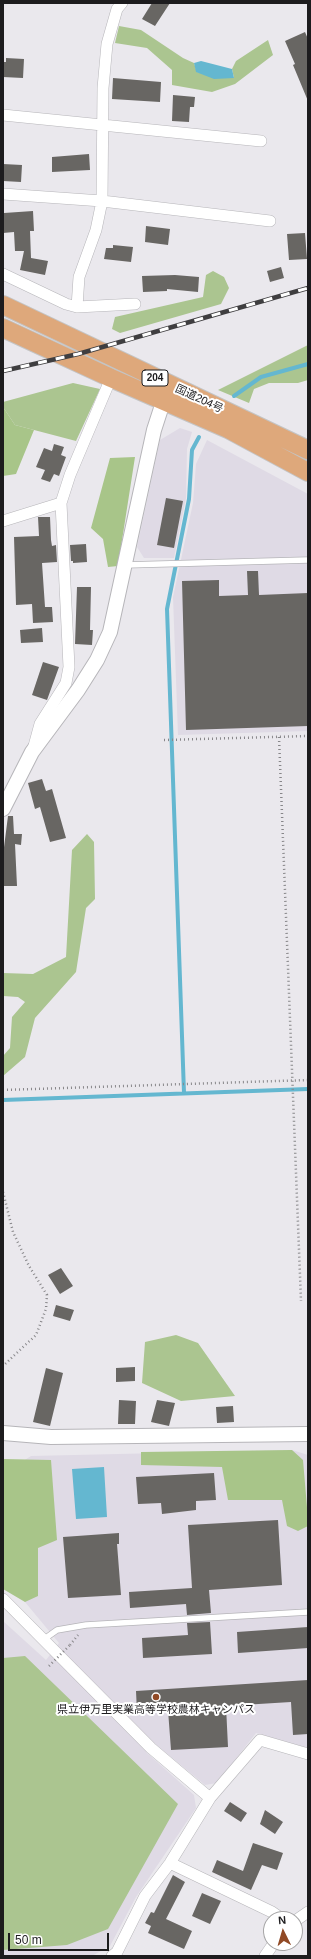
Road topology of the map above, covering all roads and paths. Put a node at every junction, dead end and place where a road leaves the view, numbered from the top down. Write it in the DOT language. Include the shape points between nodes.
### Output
graph roads {
  1 [pos="122,3"];
  2 [pos="3,114"];
  3 [pos="103,125"];
  4 [pos="261,141"];
  5 [pos="3,194"];
  6 [pos="102,202"];
  7 [pos="270,222"];
  8 [pos="3,274"];
  9 [pos="135,304"];
  10 [pos="3,305"];
  11 [pos="77,307"];
  12 [pos="3,328"];
  13 [pos="111,378"];
  14 [pos="166,393"];
  15 [pos="308,450"];
  16 [pos="308,472"];
  17 [pos="61,503"];
  18 [pos="3,521"];
  19 [pos="308,560"];
  20 [pos="125,565"];
  21 [pos="308,736"];
  22 [pos="280,737"];
  23 [pos="164,740"];
  24 [pos="32,752"];
  25 [pos="3,809"];
  26 [pos="308,1080"];
  27 [pos="293,1082"];
  28 [pos="3,1090"];
  29 [pos="3,1192"];
  30 [pos="301,1301"];
  31 [pos="3,1366"];
  32 [pos="3,1433"];
  33 [pos="308,1434"];
  34 [pos="3,1599"];
  35 [pos="308,1612"];
  36 [pos="44,1640"];
  37 [pos="70,1645"];
  38 [pos="49,1666"];
  39 [pos="308,1754"];
  40 [pos="210,1798"];
  41 [pos="170,1863"];
  42 [pos="270,1911"];
  43 [pos="112,1956"];
  1 -- 3 [label="street" via="117,9 107,44"];
  2 -- 3 [label="street"];
  3 -- 4 [label="street"];
  3 -- 6 [label="street"];
  5 -- 6 [label="street"];
  6 -- 7 [label="street"];
  6 -- 11 [label="street" via="96,230 79,277"];
  8 -- 11 [label="street"];
  9 -- 11 [label="street"];
  10 -- 14 [label="highway, 国道204号 / 204"];
  12 -- 13 [label="highway, 国道204号 / 204"];
  13 -- 14 [label="highway, 国道204号 / 204"];
  13 -- 17 [label="street" via="70,475"];
  14 -- 15 [label="highway, 国道204号 / 204"];
  14 -- 16 [label="highway, 国道204号 / 204"];
  14 -- 20 [label="street" via="154,430"];
  17 -- 18 [label="street"];
  17 -- 24 [label="street" via="68,667 66,683 40,724"];
  19 -- 20 [label="lane"];
  20 -- 24 [label="street" via="110,632 97,660"];
  21 -- 22 [label="path"];
  22 -- 23 [label="path"];
  22 -- 27 [label="path"];
  24 -- 25 [label="street"];
  26 -- 27 [label="path"];
  27 -- 28 [label="path"];
  27 -- 30 [label="path"];
  29 -- 31 [label="path" via="13,1232 29,1266 47,1295 46,1309 36,1335"];
  32 -- 33 [label="street" via="51,1437"];
  34 -- 36 [label="street"];
  35 -- 36 [label="lane" via="86,1625 57,1630"];
  36 -- 40 [label="street" via="151,1748"];
  37 -- 38 [label="path, bridge"];
  39 -- 40 [label="street" via="260,1740"];
  40 -- 41 [label="street"];
  41 -- 42 [label="street"];
  41 -- 43 [label="street" via="145,1896 117,1952"];
}
